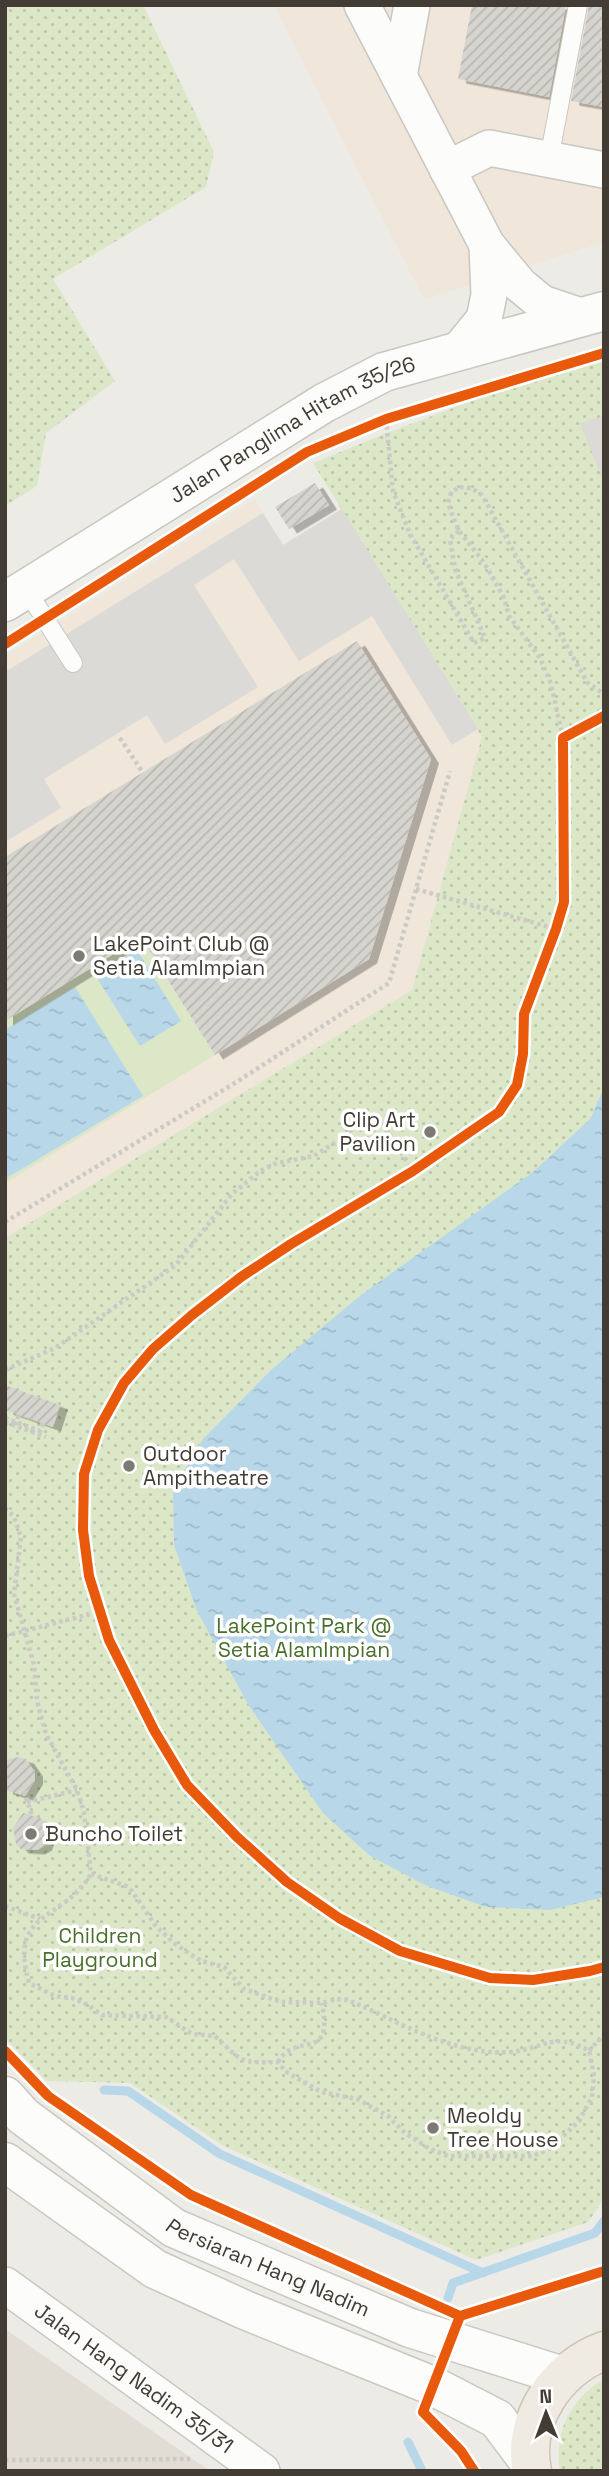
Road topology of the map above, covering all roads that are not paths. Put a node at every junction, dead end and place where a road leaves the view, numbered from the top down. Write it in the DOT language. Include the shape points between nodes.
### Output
graph roads {
  1 [pos="362,5"];
  2 [pos="412,5"];
  3 [pos="578,5"];
  4 [pos="399,76"];
  5 [pos="549,159"];
  6 [pos="447,169"];
  7 [pos="604,170"];
  8 [pos="487,244"];
  9 [pos="594,314"];
  10 [pos="457,352"];
  11 [pos="16,595"];
  12 [pos="73,663"];
  13 [pos="5,2096"];
  14 [pos="5,2162"];
  15 [pos="5,2285"];
  16 [pos="590,2355"];
  17 [pos="531,2467"];
  18 [pos="262,2471"];
  1 -- 4 [label="street"];
  2 -- 4 [label="street"];
  3 -- 5 [label="lane"];
  4 -- 6 [label="street"];
  5 -- 6 [label="street" via="489,148"];
  5 -- 7 [label="street"];
  6 -- 8 [label="street"];
  8 -- 9 [label="street" via="520,285 542,303"];
  8 -- 10 [label="street" via="489,295 484,319"];
  9 -- 10 [label="street, Jalan Panglima Hitam 35/26"];
  10 -- 11 [label="street, Jalan Panglima Hitam 35/26" via="384,372 324,403"];
  11 -- 12 [label="lane"];
  13 -- 16 [label="street, Persiaran Hang Nadim" via="23,2116 174,2228 411,2328"];
  14 -- 17 [label="street" via="155,2269 433,2386 497,2419"];
  15 -- 18 [label="street, Jalan Hang Nadim 35/31"];
  16 -- 17 [label="main road" via="548,2394 531,2439"];
}
